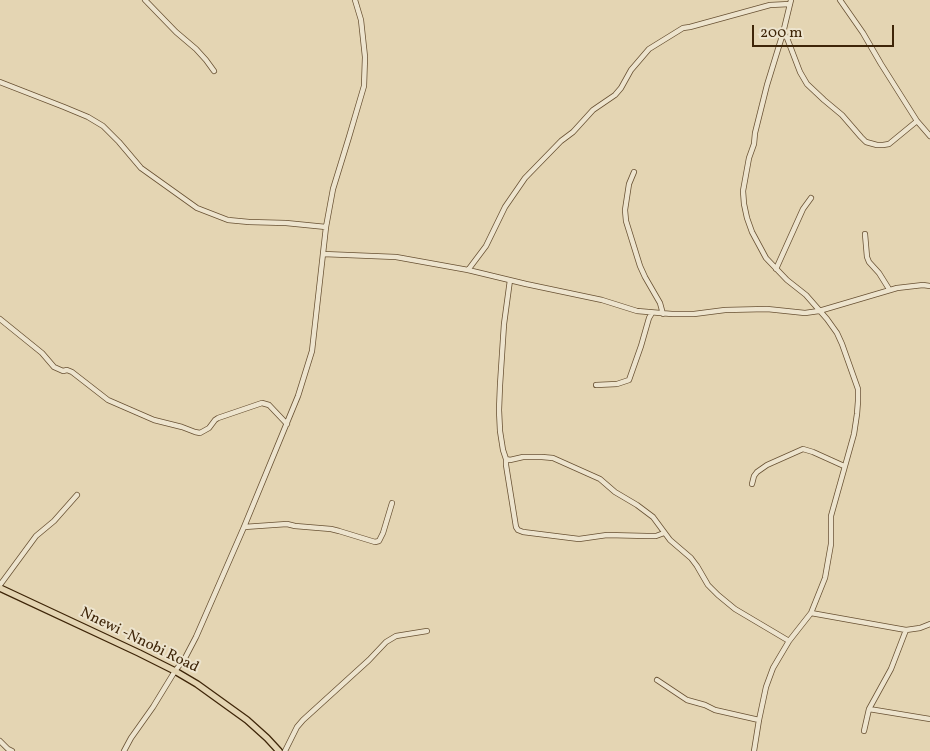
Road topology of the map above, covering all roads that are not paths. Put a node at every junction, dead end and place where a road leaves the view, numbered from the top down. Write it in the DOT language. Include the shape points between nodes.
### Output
graph roads {
  1 [pos="145,0"];
  2 [pos="355,0"];
  3 [pos="759,0"];
  4 [pos="840,0"];
  5 [pos="791,2"];
  6 [pos="762,7"];
  7 [pos="783,33"];
  8 [pos="214,71"];
  9 [pos="0,82"];
  10 [pos="917,121"];
  11 [pos="930,136"];
  12 [pos="634,172"];
  13 [pos="811,198"];
  14 [pos="326,227"];
  15 [pos="866,234"];
  16 [pos="323,254"];
  17 [pos="776,269"];
  18 [pos="468,270"];
  19 [pos="510,280"];
  20 [pos="930,286"];
  21 [pos="890,289"];
  22 [pos="820,311"];
  23 [pos="652,313"];
  24 [pos="663,314"];
  25 [pos="0,319"];
  26 [pos="596,384"];
  27 [pos="287,424"];
  28 [pos="506,459"];
  29 [pos="844,466"];
  30 [pos="752,484"];
  31 [pos="77,494"];
  32 [pos="392,503"];
  33 [pos="244,527"];
  34 [pos="664,533"];
  35 [pos="0,586"];
  36 [pos="811,613"];
  37 [pos="930,624"];
  38 [pos="906,630"];
  39 [pos="427,631"];
  40 [pos="789,641"];
  41 [pos="175,671"];
  42 [pos="657,680"];
  43 [pos="869,709"];
  44 [pos="930,719"];
  45 [pos="759,720"];
  46 [pos="864,731"];
  47 [pos="0,742"];
  48 [pos="12,751"];
  49 [pos="124,751"];
  50 [pos="279,751"];
  51 [pos="285,751"];
  52 [pos="754,751"];
  1 -- 8 [label="street"];
  2 -- 14 [label="street" via="365,57 364,86 333,189"];
  3 -- 6 [label="street"];
  4 -- 10 [label="street"];
  5 -- 6 [label="street"];
  5 -- 7 [label="street"];
  6 -- 18 [label="street" via="683,28 649,49 615,95 587,116 525,178 505,207 486,246"];
  7 -- 10 [label="street" via="807,84 866,142 889,144"];
  7 -- 17 [label="street" via="767,85 743,191 752,232"];
  9 -- 14 [label="street" via="103,126 141,168 197,208 228,220"];
  10 -- 11 [label="street"];
  12 -- 24 [label="street" via="629,184 626,221 640,266"];
  13 -- 17 [label="street"];
  14 -- 16 [label="street"];
  15 -- 21 [label="street" via="869,262"];
  16 -- 18 [label="street" via="396,258"];
  16 -- 27 [label="street" via="312,352"];
  17 -- 22 [label="street"];
  18 -- 19 [label="street"];
  19 -- 23 [label="street"];
  19 -- 28 [label="street" via="500,385 500,431"];
  20 -- 21 [label="street"];
  21 -- 22 [label="street"];
  22 -- 24 [label="street" via="805,313 768,309"];
  22 -- 29 [label="street" via="842,344 858,389 858,414"];
  23 -- 24 [label="street"];
  23 -- 26 [label="street" via="628,380 618,384"];
  25 -- 27 [label="street" via="54,367 72,372 108,400 154,420 200,432 218,418 262,403 269,405"];
  27 -- 33 [label="street"];
  28 -- 34 [label="street" via="553,458 600,479 647,511"];
  28 -- 34 [label="street" via="515,524 520,531 579,539"];
  29 -- 30 [label="street" via="803,449 767,465 757,472"];
  29 -- 36 [label="street" via="831,516 825,578"];
  31 -- 35 [label="street" via="36,536"];
  32 -- 33 [label="street" via="384,533 375,542 331,529 287,524"];
  33 -- 41 [label="street" via="196,637"];
  34 -- 40 [label="street" via="691,558 708,586 718,595 735,609"];
  35 -- 41 [label="main road, Nnewi -Nnobi Road"];
  36 -- 38 [label="street"];
  36 -- 40 [label="street"];
  37 -- 38 [label="street"];
  38 -- 43 [label="street" via="891,670"];
  39 -- 51 [label="street" via="396,636 386,642 302,720"];
  40 -- 45 [label="street" via="770,674"];
  41 -- 49 [label="street"];
  41 -- 50 [label="main road, Nnewi -Nnobi Road" via="247,720"];
  42 -- 45 [label="street" via="687,700"];
  43 -- 44 [label="street"];
  43 -- 46 [label="street"];
  45 -- 52 [label="street"];
  47 -- 48 [label="street"];
}
